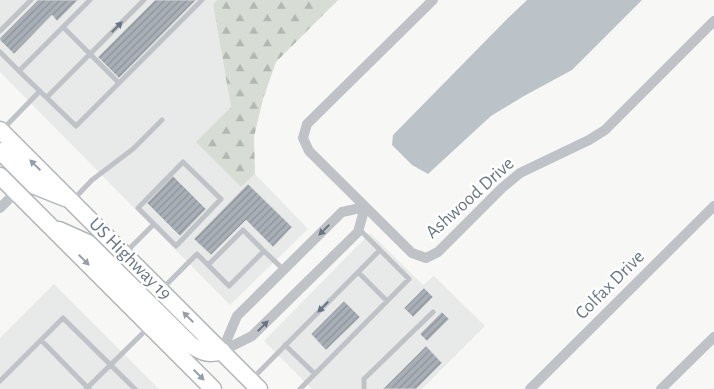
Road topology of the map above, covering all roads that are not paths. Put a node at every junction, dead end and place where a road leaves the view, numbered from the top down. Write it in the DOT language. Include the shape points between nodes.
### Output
graph roads {
  1 [pos="31,0"];
  2 [pos="90,0"];
  3 [pos="144,0"];
  4 [pos="202,0"];
  5 [pos="433,0"];
  6 [pos="714,21"];
  7 [pos="63,27"];
  8 [pos="0,31"];
  9 [pos="0,52"];
  10 [pos="90,54"];
  11 [pos="19,71"];
  12 [pos="119,83"];
  13 [pos="40,91"];
  14 [pos="47,98"];
  15 [pos="162,120"];
  16 [pos="0,131"];
  17 [pos="0,151"];
  18 [pos="0,176"];
  19 [pos="16,192"];
  20 [pos="72,201"];
  21 [pos="714,206"];
  22 [pos="365,207"];
  23 [pos="0,208"];
  24 [pos="154,224"];
  25 [pos="50,226"];
  26 [pos="359,229"];
  27 [pos="380,250"];
  28 [pos="264,251"];
  29 [pos="125,254"];
  30 [pos="208,265"];
  31 [pos="284,270"];
  32 [pos="358,272"];
  33 [pos="161,290"];
  34 [pos="387,301"];
  35 [pos="433,312"];
  36 [pos="150,326"];
  37 [pos="714,337"];
  38 [pos="41,340"];
  39 [pos="285,346"];
  40 [pos="222,351"];
  41 [pos="110,365"];
  42 [pos="315,374"];
  43 [pos="0,381"];
  44 [pos="255,385"];
  45 [pos="88,388"];
  46 [pos="135,389"];
  47 [pos="213,389"];
  48 [pos="300,389"];
  49 [pos="364,389"];
  50 [pos="530,389"];
  51 [pos="661,389"];
  1 -- 8 [label="lane"];
  2 -- 7 [label="lane"];
  10 -- 3 [label="lane, one-way"];
  4 -- 12 [label="lane"];
  5 -- 22 [label="street, Ashwood Drive" via="307,124 302,138 308,151"];
  6 -- 22 [label="street, Ashwood Drive" via="605,130 520,173 438,252 426,258 412,253"];
  7 -- 10 [label="lane"];
  7 -- 11 [label="lane"];
  9 -- 11 [label="lane"];
  10 -- 12 [label="lane"];
  10 -- 14 [label="lane"];
  11 -- 13 [label="lane"];
  12 -- 14 [label="lane" via="76,126"];
  13 -- 14 [label="lane"];
  13 -- 16 [label="lane"];
  15 -- 20 [label="lane"];
  20 -- 16 [label="highway, US Highway 19, one-way"];
  17 -- 20 [label="highway" via="35,186"];
  18 -- 19 [label="highway, US Highway 19"];
  19 -- 23 [label="street"];
  19 -- 25 [label="highway, US Highway 19"];
  20 -- 29 [label="highway, US Highway 19"];
  21 -- 50 [label="street, Colfax Drive"];
  22 -- 26 [label="street"];
  22 -- 31 [label="street, one-way" via="342,212"];
  24 -- 24 [label="lane" via="176,246 221,199 184,162 138,208"];
  24 -- 29 [label="lane"];
  25 -- 36 [label="highway, US Highway 19, one-way"];
  25 -- 40 [label="highway" via="88,243 201,352 213,354"];
  26 -- 27 [label="lane"];
  40 -- 26 [label="street, one-way" via="252,336"];
  27 -- 32 [label="lane"];
  27 -- 34 [label="lane" via="409,279"];
  28 -- 30 [label="lane" via="229,286"];
  28 -- 30 [label="lane" via="243,230"];
  28 -- 31 [label="lane"];
  29 -- 33 [label="highway, US Highway 19"];
  30 -- 33 [label="lane" via="197,254"];
  31 -- 40 [label="street" via="237,316"];
  32 -- 34 [label="lane"];
  32 -- 39 [label="lane, one-way"];
  40 -- 33 [label="highway, US Highway 19, one-way"];
  34 -- 42 [label="lane"];
  35 -- 49 [label="lane" via="364,379"];
  36 -- 41 [label="lane"];
  36 -- 47 [label="highway, US Highway 19, one-way"];
  37 -- 51 [label="street"];
  38 -- 41 [label="lane" via="63,318"];
  38 -- 43 [label="lane"];
  38 -- 45 [label="lane"];
  39 -- 42 [label="lane"];
  39 -- 44 [label="lane"];
  40 -- 44 [label="highway, US Highway 19"];
  41 -- 45 [label="lane"];
  41 -- 46 [label="lane"];
  42 -- 48 [label="lane"];
}
